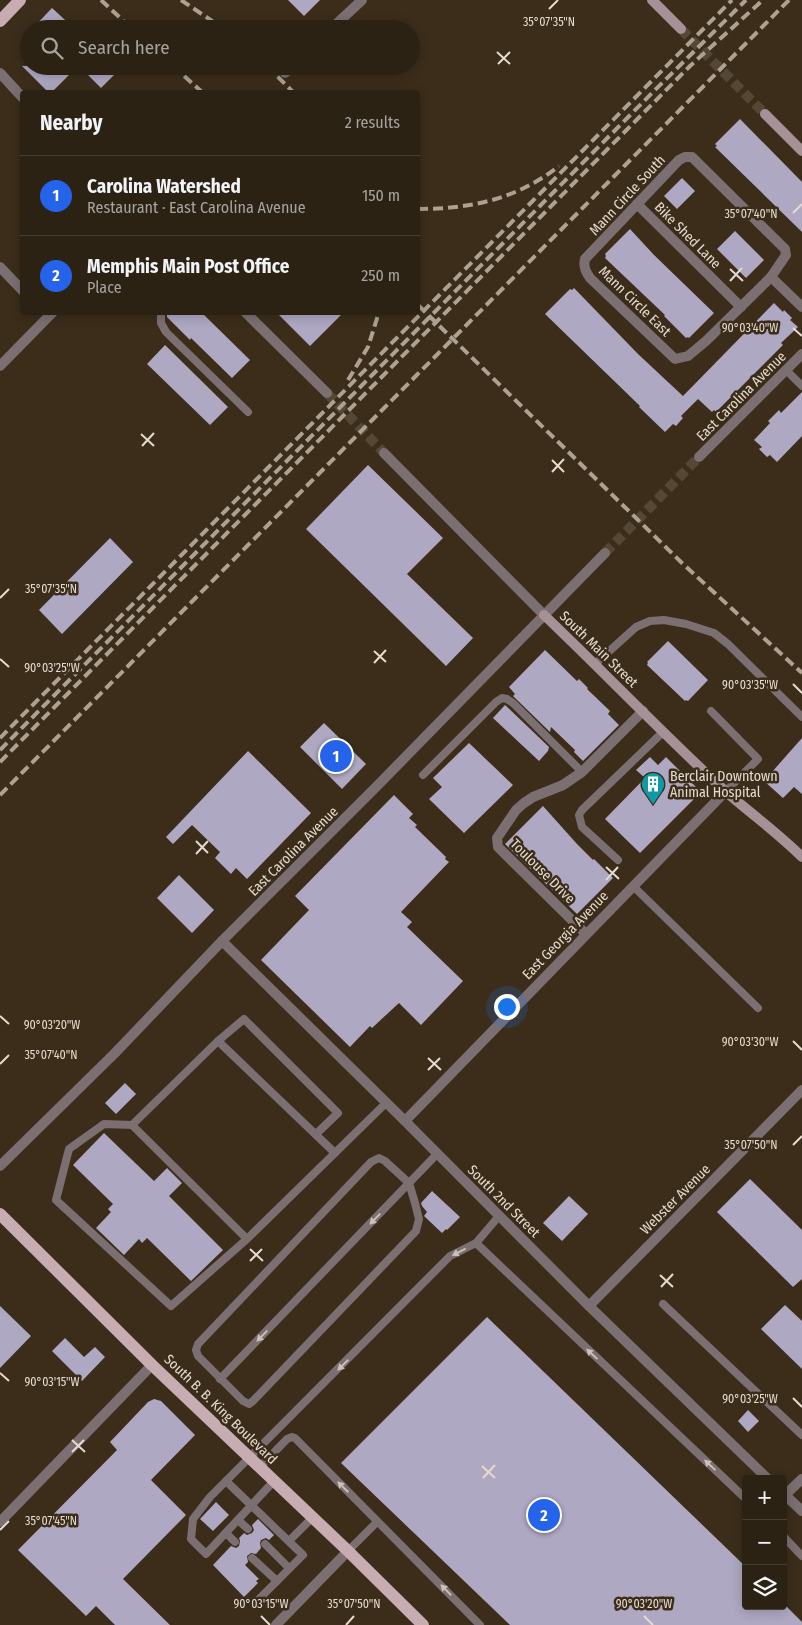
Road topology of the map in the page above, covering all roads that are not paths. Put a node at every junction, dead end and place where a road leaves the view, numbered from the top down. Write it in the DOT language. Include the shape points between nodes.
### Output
graph roads {
  1 [pos="20,0"];
  2 [pos="362,0"];
  3 [pos="652,0"];
  4 [pos="341,20"];
  5 [pos="0,21"];
  6 [pos="681,29"];
  7 [pos="0,74"];
  8 [pos="20,96"];
  9 [pos="765,114"];
  10 [pos="802,151"];
  11 [pos="637,204"];
  12 [pos="586,259"];
  13 [pos="0,267"];
  14 [pos="771,277"];
  15 [pos="20,288"];
  16 [pos="741,307"];
  17 [pos="802,307"];
  18 [pos="48,315"];
  19 [pos="161,315"];
  20 [pos="248,315"];
  21 [pos="800,359"];
  22 [pos="0,366"];
  23 [pos="786,370"];
  24 [pos="802,386"];
  25 [pos="326,393"];
  26 [pos="248,412"];
  27 [pos="384,453"];
  28 [pos="699,457"];
  29 [pos="604,553"];
  30 [pos="544,615"];
  31 [pos="595,664"];
  32 [pos="643,711"];
  33 [pos="711,711"];
  34 [pos="802,717"];
  35 [pos="663,732"];
  36 [pos="582,772"];
  37 [pos="423,775"];
  38 [pos="726,791"];
  39 [pos="802,857"];
  40 [pos="618,860"];
  41 [pos="633,886"];
  42 [pos="586,934"];
  43 [pos="222,941"];
  44 [pos="758,1008"];
  45 [pos="218,1041"];
  46 [pos="802,1090"];
  47 [pos="386,1103"];
  48 [pos="405,1121"];
  49 [pos="132,1125"];
  50 [pos="316,1134"];
  51 [pos="335,1153"];
  52 [pos="437,1154"];
  53 [pos="0,1166"];
  54 [pos="409,1184"];
  55 [pos="0,1214"];
  56 [pos="499,1216"];
  57 [pos="247,1239"];
  58 [pos="476,1243"];
  59 [pos="663,1304"];
  60 [pos="589,1306"];
  61 [pos="152,1365"];
  62 [pos="220,1379"];
  63 [pos="802,1435"];
  64 [pos="250,1458"];
  65 [pos="260,1467"];
  66 [pos="764,1475"];
  67 [pos="802,1479"];
  68 [pos="226,1481"];
  69 [pos="274,1481"];
  70 [pos="787,1492"];
  71 [pos="742,1495"];
  72 [pos="787,1497"];
  73 [pos="252,1505"];
  74 [pos="802,1511"];
  75 [pos="313,1517"];
  76 [pos="238,1520"];
  77 [pos="0,1522"];
  78 [pos="378,1522"];
  79 [pos="248,1529"];
  80 [pos="226,1533"];
  81 [pos="787,1540"];
  82 [pos="289,1541"];
  83 [pos="235,1542"];
  84 [pos="265,1544"];
  85 [pos="348,1551"];
  86 [pos="802,1556"];
  87 [pos="252,1558"];
  88 [pos="289,1568"];
  89 [pos="277,1581"];
  90 [pos="259,1599"];
  91 [pos="276,1625"];
  92 [pos="423,1625"];
  93 [pos="480,1625"];
  1 -- 5 [label="main road"];
  2 -- 4 [label="street"];
  3 -- 6 [label="main road"];
  7 -- 8 [label="street"];
  9 -- 10 [label="main road"];
  11 -- 12 [label="street, Mann Circle South"];
  11 -- 14 [label="street, Mann Circle South" via="679,160 692,157 785,248 786,255"];
  11 -- 16 [label="street, Bike Shed Lane"];
  12 -- 16 [label="street, Mann Circle East" via="584,268 590,278 676,359 688,356"];
  13 -- 15 [label="street"];
  14 -- 16 [label="street"];
  14 -- 17 [label="street"];
  18 -- 22 [label="street"];
  19 -- 26 [label="lane" via="166,332"];
  20 -- 25 [label="street"];
  21 -- 23 [label="street, East Carolina Avenue"];
  23 -- 24 [label="lane"];
  23 -- 28 [label="street, East Carolina Avenue"];
  27 -- 30 [label="street, South Main Street"];
  29 -- 30 [label="street, East Carolina Avenue"];
  30 -- 31 [label="main road, South Main Street"];
  30 -- 43 [label="street, East Carolina Avenue"];
  31 -- 32 [label="main road, South Main Street"];
  31 -- 34 [label="lane" via="636,627 664,620 686,624 714,633 728,644"];
  32 -- 35 [label="main road, South Main Street"];
  32 -- 36 [label="street, Toulouse Drive"];
  33 -- 38 [label="lane" via="758,759"];
  35 -- 38 [label="main road, South Main Street"];
  35 -- 40 [label="lane" via="579,815 582,826"];
  36 -- 37 [label="lane" via="513,703 502,698"];
  36 -- 42 [label="street, Toulouse Drive" via="563,785 533,796 516,810 497,838 498,848"];
  38 -- 39 [label="main road, South Main Street"];
  38 -- 41 [label="street, East Georgia Avenue"];
  41 -- 42 [label="street, East Georgia Avenue"];
  41 -- 44 [label="lane"];
  42 -- 48 [label="street, East Georgia Avenue"];
  43 -- 47 [label="street, South 2nd Street"];
  43 -- 53 [label="street, East Carolina Avenue"];
  45 -- 49 [label="lane"];
  45 -- 50 [label="lane"];
  45 -- 50 [label="lane" via="244,1019 338,1113"];
  46 -- 60 [label="street, Webster Avenue"];
  47 -- 48 [label="street, South 2nd Street"];
  47 -- 51 [label="lane"];
  48 -- 52 [label="street, South 2nd Street"];
  49 -- 57 [label="lane"];
  49 -- 57 [label="lane" via="104,1124 69,1149 56,1200 171,1306"];
  50 -- 51 [label="lane"];
  51 -- 57 [label="lane"];
  52 -- 54 [label="lane"];
  52 -- 56 [label="street, South 2nd Street"];
  54 -- 62 [label="lane, one-way"];
  54 -- 62 [label="lane" via="419,1219 416,1231 260,1394 249,1404"];
  54 -- 62 [label="lane" via="385,1161 379,1158 371,1162 198,1344 198,1356"];
  55 -- 61 [label="main road, South B. B. King Boulevard"];
  56 -- 58 [label="lane"];
  56 -- 60 [label="street, South 2nd Street"];
  58 -- 64 [label="lane, one-way" via="450,1256"];
  71 -- 58 [label="lane, one-way"];
  59 -- 63 [label="lane"];
  60 -- 66 [label="street, South 2nd Street"];
  61 -- 64 [label="main road, South B. B. King Boulevard"];
  61 -- 77 [label="street"];
  64 -- 65 [label="main road, South B. B. King Boulevard"];
  64 -- 68 [label="lane"];
  65 -- 69 [label="main road, South B. B. King Boulevard"];
  78 -- 65 [label="lane, one-way" via="295,1438 287,1439"];
  67 -- 70 [label="street"];
  68 -- 73 [label="lane"];
  68 -- 80 [label="lane" via="193,1518 191,1539 206,1554"];
  69 -- 73 [label="lane"];
  69 -- 75 [label="main road, South B. B. King Boulevard"];
  72 -- 74 [label="street"];
  73 -- 76 [label="lane"];
  73 -- 82 [label="lane"];
  75 -- 82 [label="lane"];
  75 -- 85 [label="main road, South B. B. King Boulevard"];
  76 -- 79 [label="lane"];
  76 -- 80 [label="lane"];
  78 -- 85 [label="lane"];
  93 -- 78 [label="lane, one-way"];
  80 -- 83 [label="lane"];
  81 -- 86 [label="lane"];
  82 -- 88 [label="lane" via="303,1555"];
  84 -- 88 [label="lane"];
  85 -- 91 [label="street"];
  85 -- 92 [label="main road, South B. B. King Boulevard"];
  87 -- 89 [label="lane"];
  88 -- 89 [label="lane"];
  89 -- 90 [label="lane"];
}
